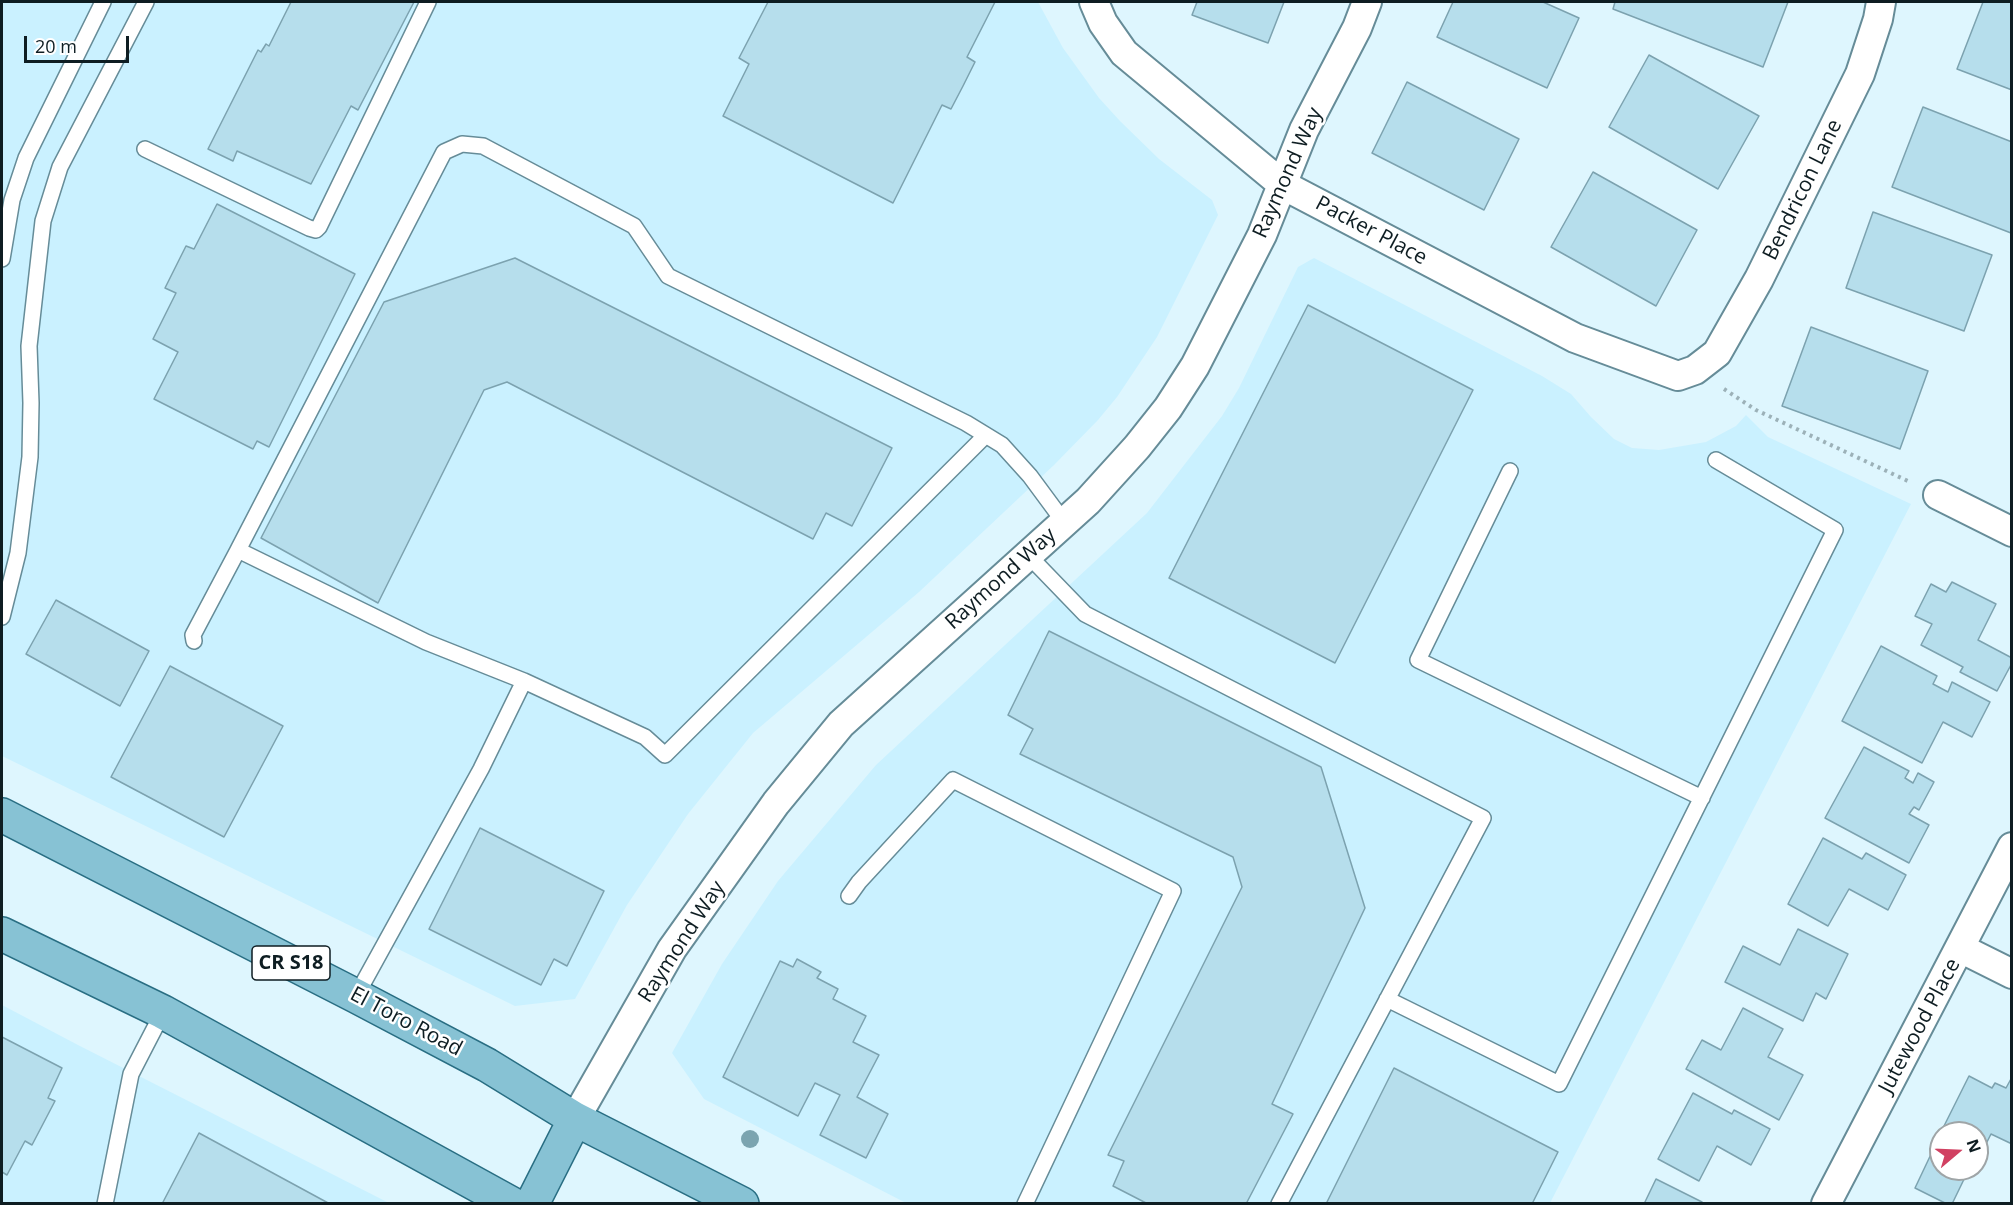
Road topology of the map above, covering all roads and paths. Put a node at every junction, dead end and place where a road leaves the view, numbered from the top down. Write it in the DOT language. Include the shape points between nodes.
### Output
graph roads {
  1 [pos="103,2"];
  2 [pos="146,2"];
  3 [pos="428,2"];
  4 [pos="1094,2"];
  5 [pos="1367,2"];
  6 [pos="1881,2"];
  7 [pos="145,149"];
  8 [pos="1283,184"];
  9 [pos="2,259"];
  10 [pos="1698,368"];
  11 [pos="986,435"];
  12 [pos="1716,460"];
  13 [pos="1510,471"];
  14 [pos="1938,495"];
  15 [pos="1064,522"];
  16 [pos="2012,532"];
  17 [pos="238,549"];
  18 [pos="1028,555"];
  19 [pos="2,617"];
  20 [pos="194,641"];
  21 [pos="524,681"];
  22 [pos="1702,798"];
  23 [pos="2,815"];
  24 [pos="2012,847"];
  25 [pos="849,896"];
  26 [pos="2,934"];
  27 [pos="1960,948"];
  28 [pos="2012,974"];
  29 [pos="356,996"];
  30 [pos="1387,999"];
  31 [pos="163,1012"];
  32 [pos="575,1119"];
  33 [pos="105,1203"];
  34 [pos="512,1203"];
  35 [pos="532,1203"];
  36 [pos="742,1203"];
  37 [pos="1025,1203"];
  38 [pos="1279,1203"];
  39 [pos="1826,1203"];
  1 -- 9 [label="lane" via="26,158 12,200"];
  2 -- 19 [label="lane" via="60,167 43,221 32,306 30,457 18,553"];
  3 -- 7 [label="lane" via="316,230"];
  4 -- 8 [label="street, Packer Place" via="1124,53"];
  5 -- 8 [label="street, Raymond Way" via="1304,130"];
  6 -- 10 [label="street, Bendricon Lane" via="1860,74 1759,279 1717,352"];
  8 -- 10 [label="street, Packer Place" via="1575,338 1678,376"];
  8 -- 15 [label="street, Raymond Way" via="1262,235 1195,366 1168,408 1088,501"];
  10 -- 14 [label="path" via="1756,410"];
  11 -- 15 [label="lane" via="1002,445 1030,476"];
  11 -- 17 [label="lane" via="668,276 634,226 483,146 462,144 444,152"];
  11 -- 21 [label="lane" via="665,755 645,737"];
  12 -- 22 [label="lane" via="1835,530"];
  13 -- 22 [label="lane" via="1418,660"];
  14 -- 16 [label="street"];
  15 -- 18 [label="street, Raymond Way"];
  17 -- 20 [label="lane" via="193,635"];
  17 -- 21 [label="lane" via="426,642"];
  18 -- 30 [label="lane" via="1084,614 1483,818"];
  18 -- 32 [label="street, Raymond Way" via="841,724 776,803 672,949"];
  21 -- 29 [label="lane" via="481,769"];
  22 -- 30 [label="lane" via="1559,1084"];
  23 -- 29 [label="main road, El Toro Road / CR S18"];
  24 -- 27 [label="street, Jutewood Place"];
  25 -- 37 [label="lane" via="953,780 1173,891"];
  26 -- 31 [label="main road"];
  27 -- 28 [label="street"];
  27 -- 39 [label="street, Jutewood Place"];
  29 -- 32 [label="main road, El Toro Road / CR S18" via="487,1065"];
  30 -- 38 [label="lane"];
  31 -- 33 [label="lane" via="131,1074"];
  31 -- 34 [label="main road"];
  32 -- 35 [label="main road"];
  32 -- 36 [label="main road, El Toro Road / CR S18"];
}
